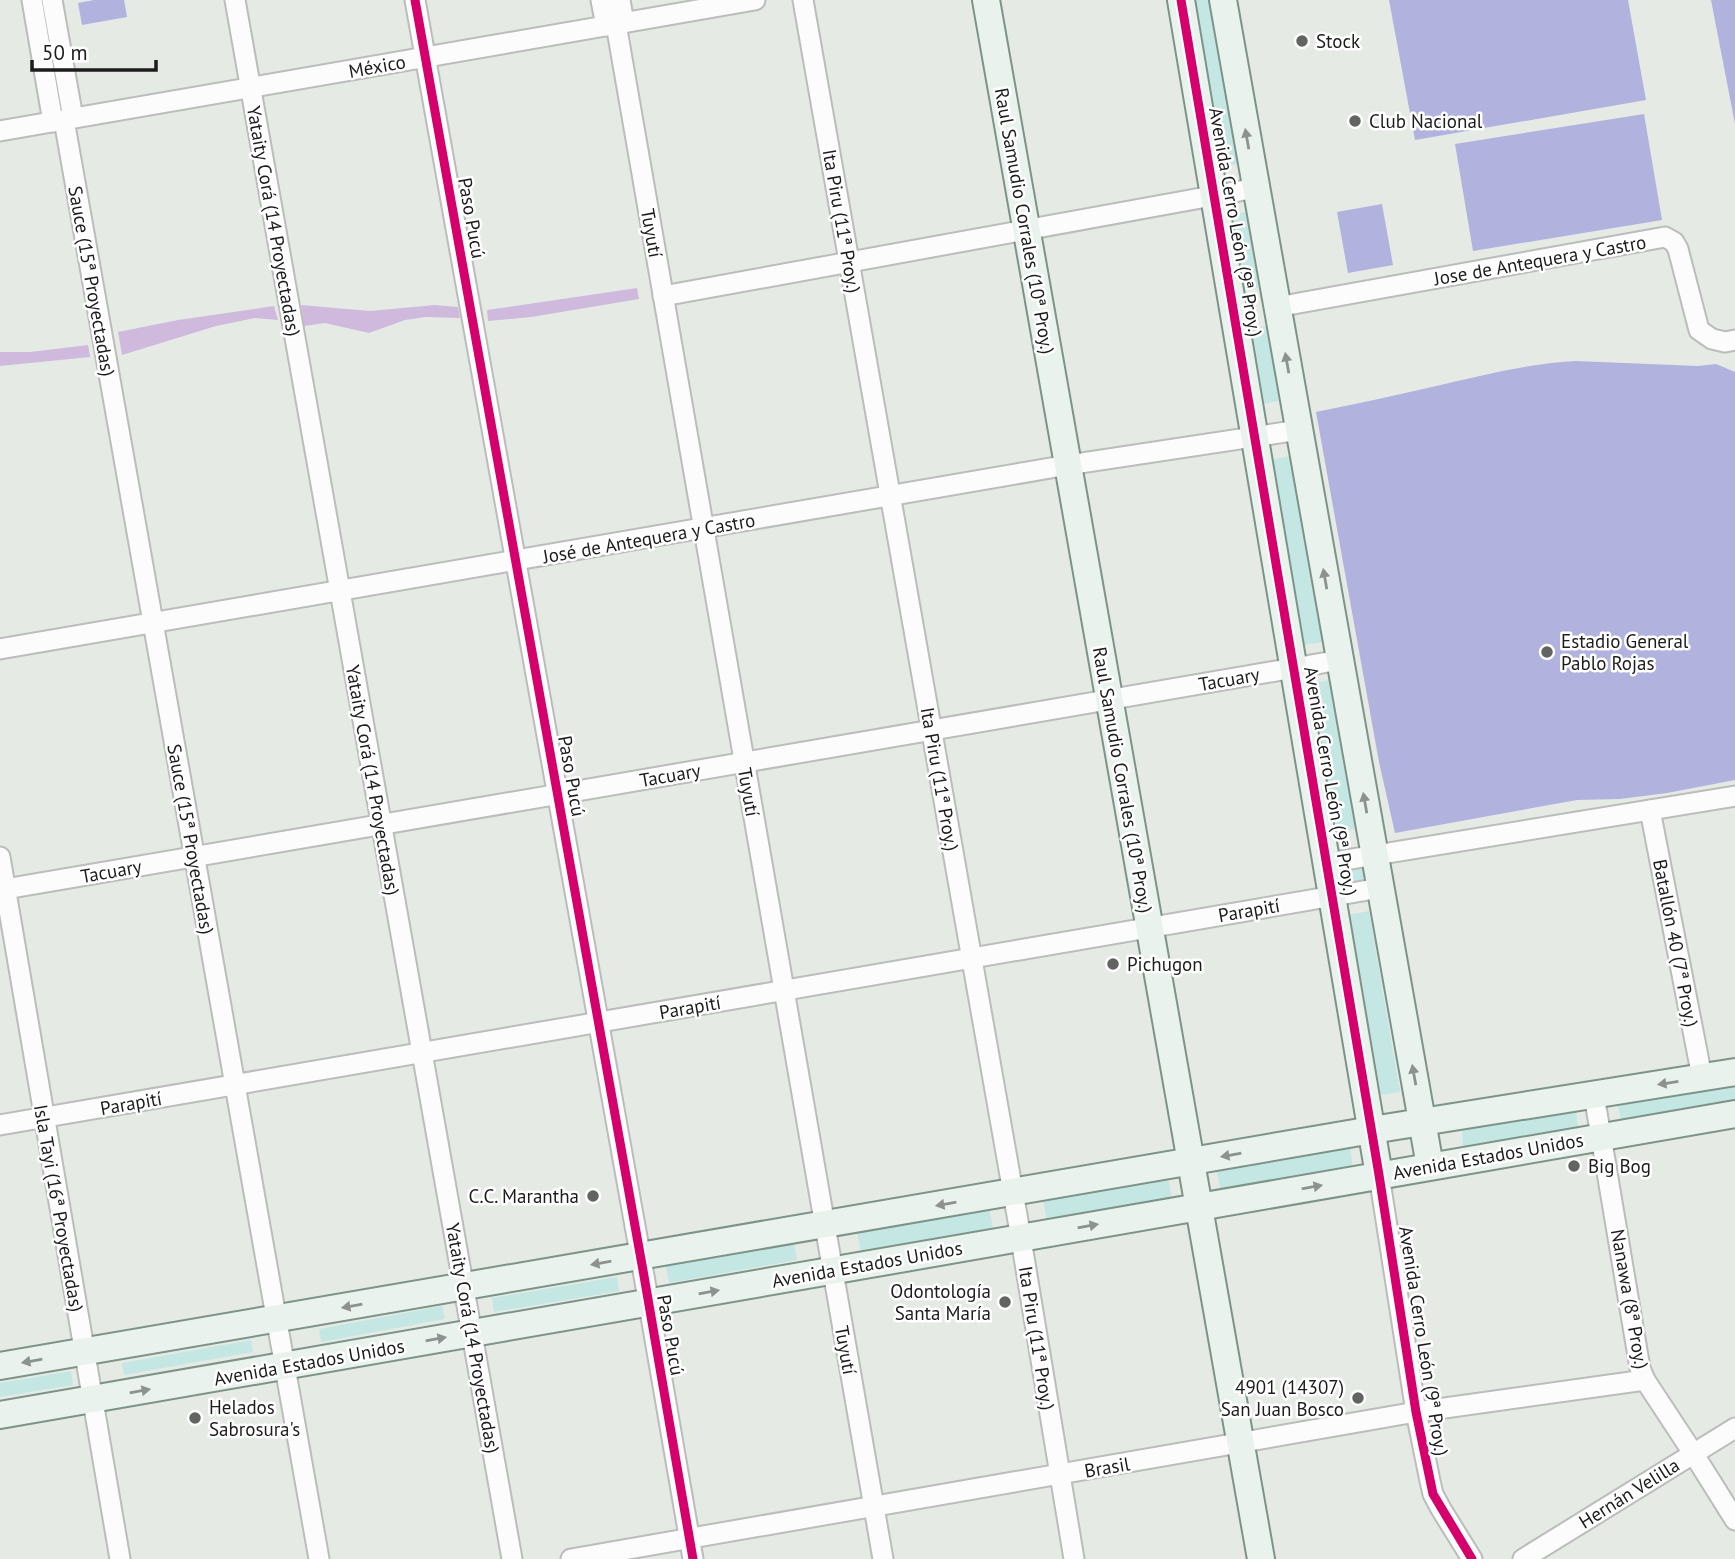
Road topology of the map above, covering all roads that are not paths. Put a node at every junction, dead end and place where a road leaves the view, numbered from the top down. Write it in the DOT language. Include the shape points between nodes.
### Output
graph roads {
  1 [pos="32,0"];
  2 [pos="52,0"];
  3 [pos="235,0"];
  4 [pos="415,0"];
  5 [pos="601,0"];
  6 [pos="620,0"];
  7 [pos="755,0"];
  8 [pos="803,0"];
  9 [pos="986,0"];
  10 [pos="1181,0"];
  11 [pos="1223,0"];
  12 [pos="615,24"];
  13 [pos="426,57"];
  14 [pos="250,87"];
  15 [pos="63,120"];
  16 [pos="0,131"];
  17 [pos="1256,188"];
  18 [pos="1214,196"];
  19 [pos="1026,230"];
  20 [pos="850,263"];
  21 [pos="663,296"];
  22 [pos="1277,307"];
  23 [pos="1735,340"];
  24 [pos="1299,430"];
  25 [pos="1255,437"];
  26 [pos="1068,465"];
  27 [pos="891,496"];
  28 [pos="704,528"];
  29 [pos="516,560"];
  30 [pos="339,591"];
  31 [pos="153,623"];
  32 [pos="0,649"];
  33 [pos="1340,660"];
  34 [pos="1294,668"];
  35 [pos="1109,699"];
  36 [pos="932,730"];
  37 [pos="744,762"];
  38 [pos="557,794"];
  39 [pos="1735,796"];
  40 [pos="1650,810"];
  41 [pos="381,824"];
  42 [pos="1374,855"];
  43 [pos="194,857"];
  44 [pos="0,858"];
  45 [pos="1327,863"];
  46 [pos="1380,888"];
  47 [pos="3,890"];
  48 [pos="1332,896"];
  49 [pos="1149,928"];
  50 [pos="972,958"];
  51 [pos="784,990"];
  52 [pos="598,1022"];
  53 [pos="422,1053"];
  54 [pos="1735,1072"];
  55 [pos="1702,1077"];
  56 [pos="235,1085"];
  57 [pos="1594,1095"];
  58 [pos="1735,1114"];
  59 [pos="44,1118"];
  60 [pos="1422,1122"];
  61 [pos="0,1125"];
  62 [pos="1372,1130"];
  63 [pos="1602,1137"];
  64 [pos="1191,1161"];
  65 [pos="1430,1166"];
  66 [pos="1379,1175"];
  67 [pos="1013,1192"];
  68 [pos="1198,1206"];
  69 [pos="824,1224"];
  70 [pos="1021,1237"];
  71 [pos="640,1256"];
  72 [pos="832,1270"];
  73 [pos="464,1287"];
  74 [pos="648,1302"];
  75 [pos="276,1319"];
  76 [pos="472,1333"];
  77 [pos="84,1352"];
  78 [pos="0,1366"];
  79 [pos="285,1366"];
  80 [pos="1645,1380"];
  81 [pos="92,1399"];
  82 [pos="1416,1412"];
  83 [pos="0,1416"];
  84 [pos="1735,1428"];
  85 [pos="1241,1443"];
  86 [pos="1693,1453"];
  87 [pos="1060,1475"];
  88 [pos="874,1507"];
  89 [pos="1735,1520"];
  90 [pos="689,1539"];
  91 [pos="120,1559"];
  92 [pos="319,1559"];
  93 [pos="512,1559"];
  94 [pos="571,1559"];
  95 [pos="693,1559"];
  96 [pos="883,1559"];
  97 [pos="1074,1559"];
  98 [pos="1261,1559"];
  99 [pos="1472,1559"];
  100 [pos="1523,1559"];
  1 -- 15 [label="street, Sauce (15ª Proyectadas)"];
  2 -- 15 [label="street, Sauce (15ª Proyectadas)"];
  3 -- 14 [label="street, Yataity Corá (14 Proyectadas)"];
  4 -- 13 [label="street, Paso Pucú"];
  5 -- 12 [label="street, Tuyutí"];
  6 -- 12 [label="street, Tuyutí"];
  7 -- 12 [label="street, México"];
  8 -- 20 [label="street, Ita Piru (11ª Proy.)"];
  9 -- 19 [label="street, Raul Samudio Corrales (10ª Proy.)"];
  10 -- 18 [label="street, Avenida Cerro León (9ª Proy.)"];
  17 -- 11 [label="street, Avenida Cerro León (9ª Proy.), one-way"];
  12 -- 13 [label="street, México"];
  12 -- 21 [label="street, Tuyutí"];
  13 -- 14 [label="street, México"];
  13 -- 29 [label="street, Paso Pucú"];
  14 -- 15 [label="street, México"];
  14 -- 30 [label="street, Yataity Corá (14 Proyectadas)"];
  15 -- 16 [label="street, México"];
  15 -- 31 [label="street, Sauce (15ª Proyectadas)"];
  17 -- 18 [label="street"];
  17 -- 22 [label="street, Avenida Cerro León (9ª Proy.)"];
  18 -- 19 [label="street"];
  18 -- 25 [label="street, Avenida Cerro León (9ª Proy.)"];
  19 -- 20 [label="street"];
  19 -- 26 [label="street, Raul Samudio Corrales (10ª Proy.)"];
  20 -- 21 [label="street"];
  20 -- 27 [label="street, Ita Piru (11ª Proy.)"];
  21 -- 28 [label="street, Tuyutí"];
  22 -- 23 [label="street, Jose de Antequera y Castro" via="1665,237 1678,249 1699,330 1712,339"];
  24 -- 22 [label="street, Avenida Cerro León (9ª Proy.), one-way"];
  24 -- 25 [label="street, José de Antequera y Castro"];
  33 -- 24 [label="street, Avenida Cerro León (9ª Proy.), one-way"];
  25 -- 26 [label="street, José de Antequera y Castro"];
  25 -- 34 [label="street, Avenida Cerro León (9ª Proy.)"];
  26 -- 27 [label="street, José de Antequera y Castro"];
  26 -- 35 [label="street, Raul Samudio Corrales (10ª Proy.)"];
  27 -- 28 [label="street, José de Antequera y Castro"];
  27 -- 36 [label="street, Ita Piru (11ª Proy.)"];
  28 -- 29 [label="street, José de Antequera y Castro"];
  28 -- 37 [label="street, Tuyutí"];
  29 -- 30 [label="street, José de Antequera y Castro"];
  29 -- 38 [label="street, Paso Pucú"];
  30 -- 31 [label="street, José de Antequera y Castro"];
  30 -- 41 [label="street, Yataity Corá (14 Proyectadas)"];
  31 -- 32 [label="street, José de Antequera y Castro"];
  31 -- 43 [label="street, Sauce (15ª Proyectadas)"];
  33 -- 34 [label="street, Tacuary"];
  42 -- 33 [label="street, Avenida Cerro León (9ª Proy.), one-way"];
  34 -- 35 [label="street, Tacuary"];
  34 -- 45 [label="street, Avenida Cerro León (9ª Proy.)"];
  35 -- 36 [label="street, Tacuary"];
  35 -- 49 [label="street, Raul Samudio Corrales (10ª Proy.)"];
  36 -- 37 [label="street, Tacuary"];
  36 -- 50 [label="street, Ita Piru (11ª Proy.)"];
  37 -- 38 [label="street, Tacuary"];
  37 -- 51 [label="street, Tuyutí"];
  38 -- 41 [label="street, Tacuary"];
  38 -- 52 [label="street, Paso Pucú"];
  39 -- 40 [label="street"];
  40 -- 42 [label="street"];
  40 -- 55 [label="street, Batallón 40 (7ª Proy.)"];
  41 -- 43 [label="street, Tacuary"];
  41 -- 53 [label="street, Yataity Corá (14 Proyectadas)"];
  42 -- 45 [label="street"];
  42 -- 46 [label="street, Avenida Cerro León (9ª Proy.)"];
  43 -- 47 [label="street, Tacuary"];
  43 -- 56 [label="street, Sauce (15ª Proyectadas)"];
  44 -- 47 [label="street, Isla Tayi (16ª Proyectadas)"];
  45 -- 48 [label="street, Avenida Cerro León (9ª Proy.)"];
  46 -- 48 [label="street, Parapití"];
  60 -- 46 [label="street, Avenida Cerro León (9ª Proy.), one-way"];
  47 -- 59 [label="street, Isla Tayi (16ª Proyectadas)"];
  48 -- 49 [label="street, Parapití"];
  48 -- 62 [label="street, Avenida Cerro León (9ª Proy.)"];
  49 -- 50 [label="street, Parapití"];
  49 -- 64 [label="street, Raul Samudio Corrales (10ª Proy.)"];
  50 -- 51 [label="street, Parapití"];
  50 -- 67 [label="street, Ita Piru (11ª Proy.)"];
  51 -- 52 [label="street, Parapití"];
  51 -- 69 [label="street, Tuyutí"];
  52 -- 53 [label="street, Parapití"];
  52 -- 71 [label="street, Paso Pucú"];
  53 -- 56 [label="street, Parapití"];
  53 -- 73 [label="street, Yataity Corá (14 Proyectadas)"];
  54 -- 55 [label="street"];
  55 -- 57 [label="street, one-way"];
  56 -- 59 [label="street, Parapití"];
  56 -- 75 [label="street, Sauce (15ª Proyectadas)"];
  57 -- 60 [label="street"];
  57 -- 63 [label="street, Nanawa (8ª Proy.)"];
  58 -- 63 [label="street, Avenida Estados Unidos"];
  59 -- 61 [label="street, Parapití"];
  59 -- 77 [label="street, Isla Tayi (16ª Proyectadas)"];
  60 -- 62 [label="street"];
  60 -- 65 [label="street, Avenida Cerro León (9ª Proy.)"];
  62 -- 64 [label="street, one-way"];
  62 -- 66 [label="street, Avenida Cerro León (9ª Proy.)"];
  63 -- 65 [label="street, Avenida Estados Unidos"];
  63 -- 80 [label="street, Nanawa (8ª Proy.)"];
  64 -- 67 [label="street"];
  64 -- 68 [label="street, Raul Samudio Corrales (10ª Proy.)"];
  65 -- 66 [label="street, Avenida Estados Unidos"];
  68 -- 66 [label="street, Avenida Estados Unidos, one-way"];
  66 -- 82 [label="street, Avenida Cerro León (9ª Proy.)"];
  67 -- 69 [label="street, one-way"];
  67 -- 70 [label="street, Ita Piru (11ª Proy.)"];
  70 -- 68 [label="street, Avenida Estados Unidos, one-way"];
  68 -- 85 [label="street, Raul Samudio Corrales (10ª Proy.)"];
  69 -- 71 [label="street"];
  69 -- 72 [label="street, Tuyutí"];
  70 -- 72 [label="street, Avenida Estados Unidos"];
  70 -- 87 [label="street, Ita Piru (11ª Proy.)"];
  71 -- 73 [label="street, one-way"];
  71 -- 74 [label="street, Paso Pucú"];
  74 -- 72 [label="street, Avenida Estados Unidos, one-way"];
  72 -- 88 [label="street, Tuyutí"];
  73 -- 75 [label="street, one-way"];
  73 -- 76 [label="street, Yataity Corá (14 Proyectadas)"];
  74 -- 76 [label="street, Avenida Estados Unidos"];
  74 -- 90 [label="street, Paso Pucú"];
  75 -- 77 [label="street"];
  75 -- 79 [label="street, Sauce (15ª Proyectadas)"];
  79 -- 76 [label="street, Avenida Estados Unidos, one-way"];
  76 -- 93 [label="street, Yataity Corá (14 Proyectadas)"];
  77 -- 78 [label="street, one-way"];
  77 -- 81 [label="street, Isla Tayi (16ª Proyectadas)"];
  81 -- 79 [label="street, Avenida Estados Unidos, one-way"];
  79 -- 92 [label="street, Sauce (15ª Proyectadas)"];
  80 -- 82 [label="street, Brasil"];
  80 -- 86 [label="street, Nanawa (8ª Proy.)"];
  81 -- 83 [label="street, Avenida Estados Unidos"];
  81 -- 91 [label="street, Isla Tayi (16ª Proyectadas)"];
  82 -- 85 [label="street, Brasil"];
  82 -- 99 [label="street, Avenida Cerro León (9ª Proy.)" via="1433,1494"];
  84 -- 86 [label="street, Hernán Velilla"];
  85 -- 87 [label="street, Brasil"];
  85 -- 98 [label="street, Raul Samudio Corrales (10ª Proy.)"];
  86 -- 89 [label="street, Nanawa (8ª Proy.)"];
  86 -- 100 [label="street, Hernán Velilla"];
  87 -- 88 [label="street, Brasil"];
  87 -- 97 [label="street, Ita Piru (11ª Proy.)"];
  88 -- 90 [label="street, Brasil"];
  88 -- 96 [label="street, Tuyutí"];
  90 -- 94 [label="street, Brasil"];
  90 -- 95 [label="street, Paso Pucú"];
}
